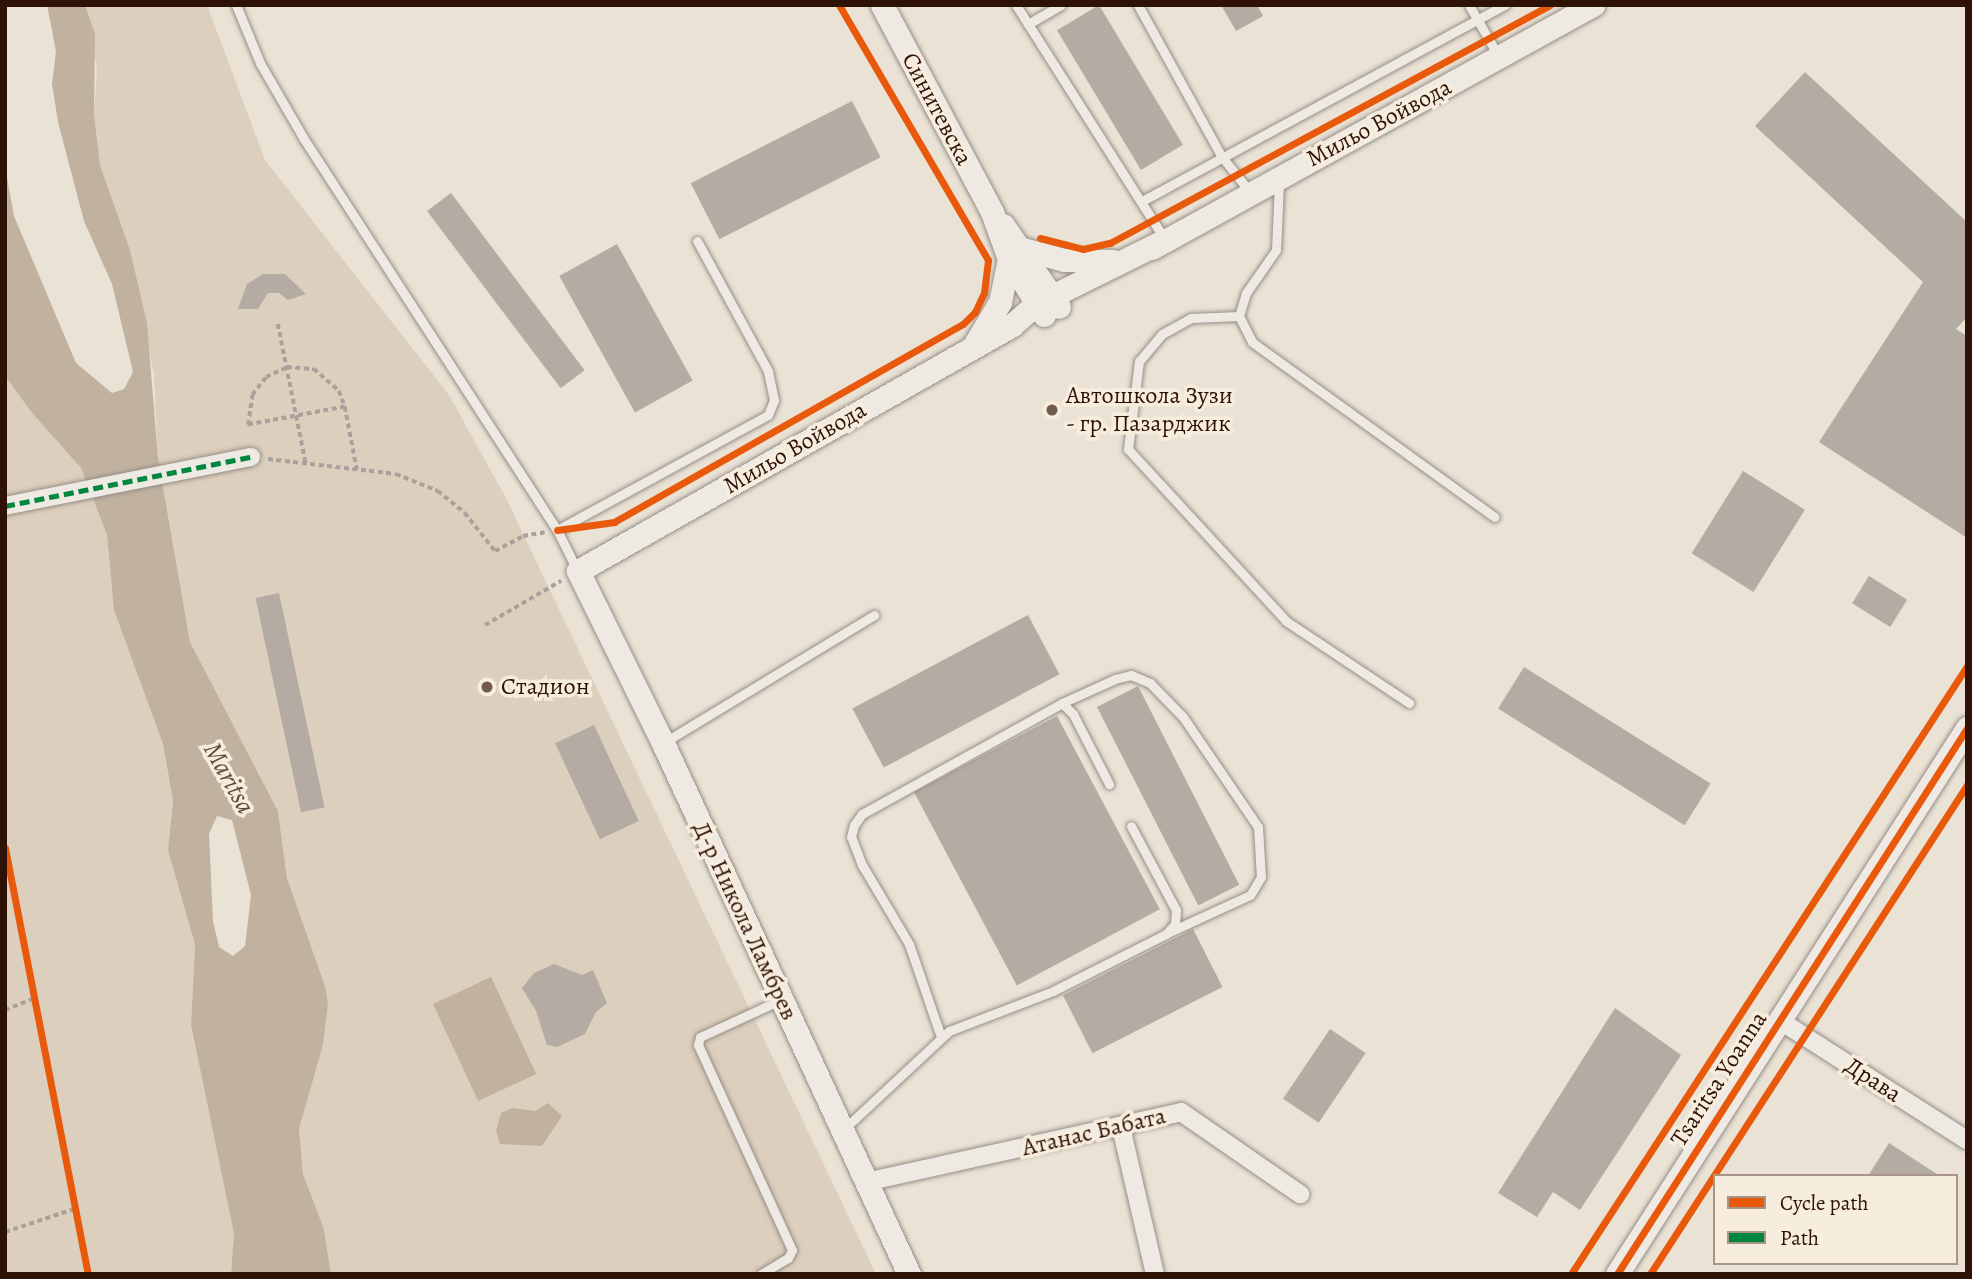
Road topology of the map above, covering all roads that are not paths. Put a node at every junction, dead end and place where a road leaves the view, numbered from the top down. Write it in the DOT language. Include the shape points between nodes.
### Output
graph roads {
  1 [pos="236,5"];
  2 [pos="882,5"];
  3 [pos="1016,5"];
  4 [pos="1061,5"];
  5 [pos="1138,5"];
  6 [pos="1469,5"];
  7 [pos="1506,5"];
  8 [pos="1593,5"];
  9 [pos="1478,20"];
  10 [pos="1028,24"];
  11 [pos="1500,58"];
  12 [pos="1222,158"];
  13 [pos="1279,176"];
  14 [pos="1250,192"];
  15 [pos="1142,201"];
  16 [pos="1165,240"];
  17 [pos="697,241"];
  18 [pos="1016,254"];
  19 [pos="1119,261"];
  20 [pos="1048,305"];
  21 [pos="1238,316"];
  22 [pos="972,347"];
  23 [pos="251,457"];
  24 [pos="5,506"];
  25 [pos="1495,517"];
  26 [pos="557,530"];
  27 [pos="578,571"];
  28 [pos="874,615"];
  29 [pos="1409,703"];
  30 [pos="1062,704"];
  31 [pos="1967,728"];
  32 [pos="663,743"];
  33 [pos="1109,784"];
  34 [pos="1131,826"];
  35 [pos="1166,934"];
  36 [pos="782,1000"];
  37 [pos="1779,1020"];
  38 [pos="941,1037"];
  39 [pos="1121,1127"];
  40 [pos="843,1130"];
  41 [pos="1967,1140"];
  42 [pos="866,1181"];
  43 [pos="1300,1194"];
  44 [pos="761,1274"];
  45 [pos="909,1274"];
  46 [pos="1155,1274"];
  47 [pos="1617,1274"];
  1 -- 26 [label="lane" via="260,63 304,139"];
  2 -- 18 [label="street, Синитевска"];
  3 -- 10 [label="lane"];
  4 -- 10 [label="lane"];
  5 -- 12 [label="lane"];
  6 -- 9 [label="lane"];
  7 -- 9 [label="lane"];
  8 -- 11 [label="street, Мильо Войвода"];
  9 -- 11 [label="lane"];
  9 -- 12 [label="lane"];
  10 -- 15 [label="lane"];
  11 -- 13 [label="street, Мильо Войвода"];
  12 -- 14 [label="lane"];
  12 -- 15 [label="lane"];
  13 -- 14 [label="street, Мильо Войвода"];
  13 -- 21 [label="lane" via="1276,250 1246,293"];
  14 -- 16 [label="street, Мильо Войвода"];
  15 -- 16 [label="lane"];
  16 -- 19 [label="street, Мильо Войвода"];
  16 -- 20 [label="street, Мильо Войвода"];
  17 -- 26 [label="lane" via="768,371 774,400 768,415"];
  18 -- 19 [label="street"];
  18 -- 20 [label="street, Синитевска"];
  18 -- 22 [label="street" via="1000,302"];
  19 -- 20 [label="street, Мильо Войвода"];
  20 -- 22 [label="street, Мильо Войвода"];
  21 -- 25 [label="lane" via="1252,342"];
  21 -- 29 [label="lane" via="1191,318 1162,334 1139,361 1128,449 1286,621"];
  22 -- 27 [label="street, Мильо Войвода"];
  23 -- 24 [label="street"];
  26 -- 27 [label="lane"];
  27 -- 32 [label="street, Д-р Никола Ламбрев"];
  28 -- 32 [label="lane"];
  30 -- 33 [label="lane" via="1073,714"];
  30 -- 35 [label="lane" via="1131,675 1150,683 1183,717 1258,827 1261,877 1250,895"];
  30 -- 38 [label="lane" via="862,814 854,825 851,837 862,865 909,944"];
  31 -- 37 [label="street, Tsaritsa Yoanna"];
  32 -- 36 [label="street, Д-р Никола Ламбрев"];
  34 -- 35 [label="lane" via="1176,910 1175,924"];
  35 -- 38 [label="lane" via="1053,991"];
  36 -- 40 [label="street, Д-р Никола Ламбрев"];
  36 -- 44 [label="lane" via="700,1037 698,1045 792,1250 788,1258"];
  37 -- 41 [label="street, Драва"];
  37 -- 47 [label="street, Tsaritsa Yoanna"];
  38 -- 40 [label="lane"];
  39 -- 42 [label="street, Атанас Бабата"];
  39 -- 43 [label="street, Атанас Бабата" via="1181,1112"];
  39 -- 46 [label="street"];
  40 -- 42 [label="street, Д-р Никола Ламбрев"];
  42 -- 45 [label="street, Д-р Никола Ламбрев"];
}
